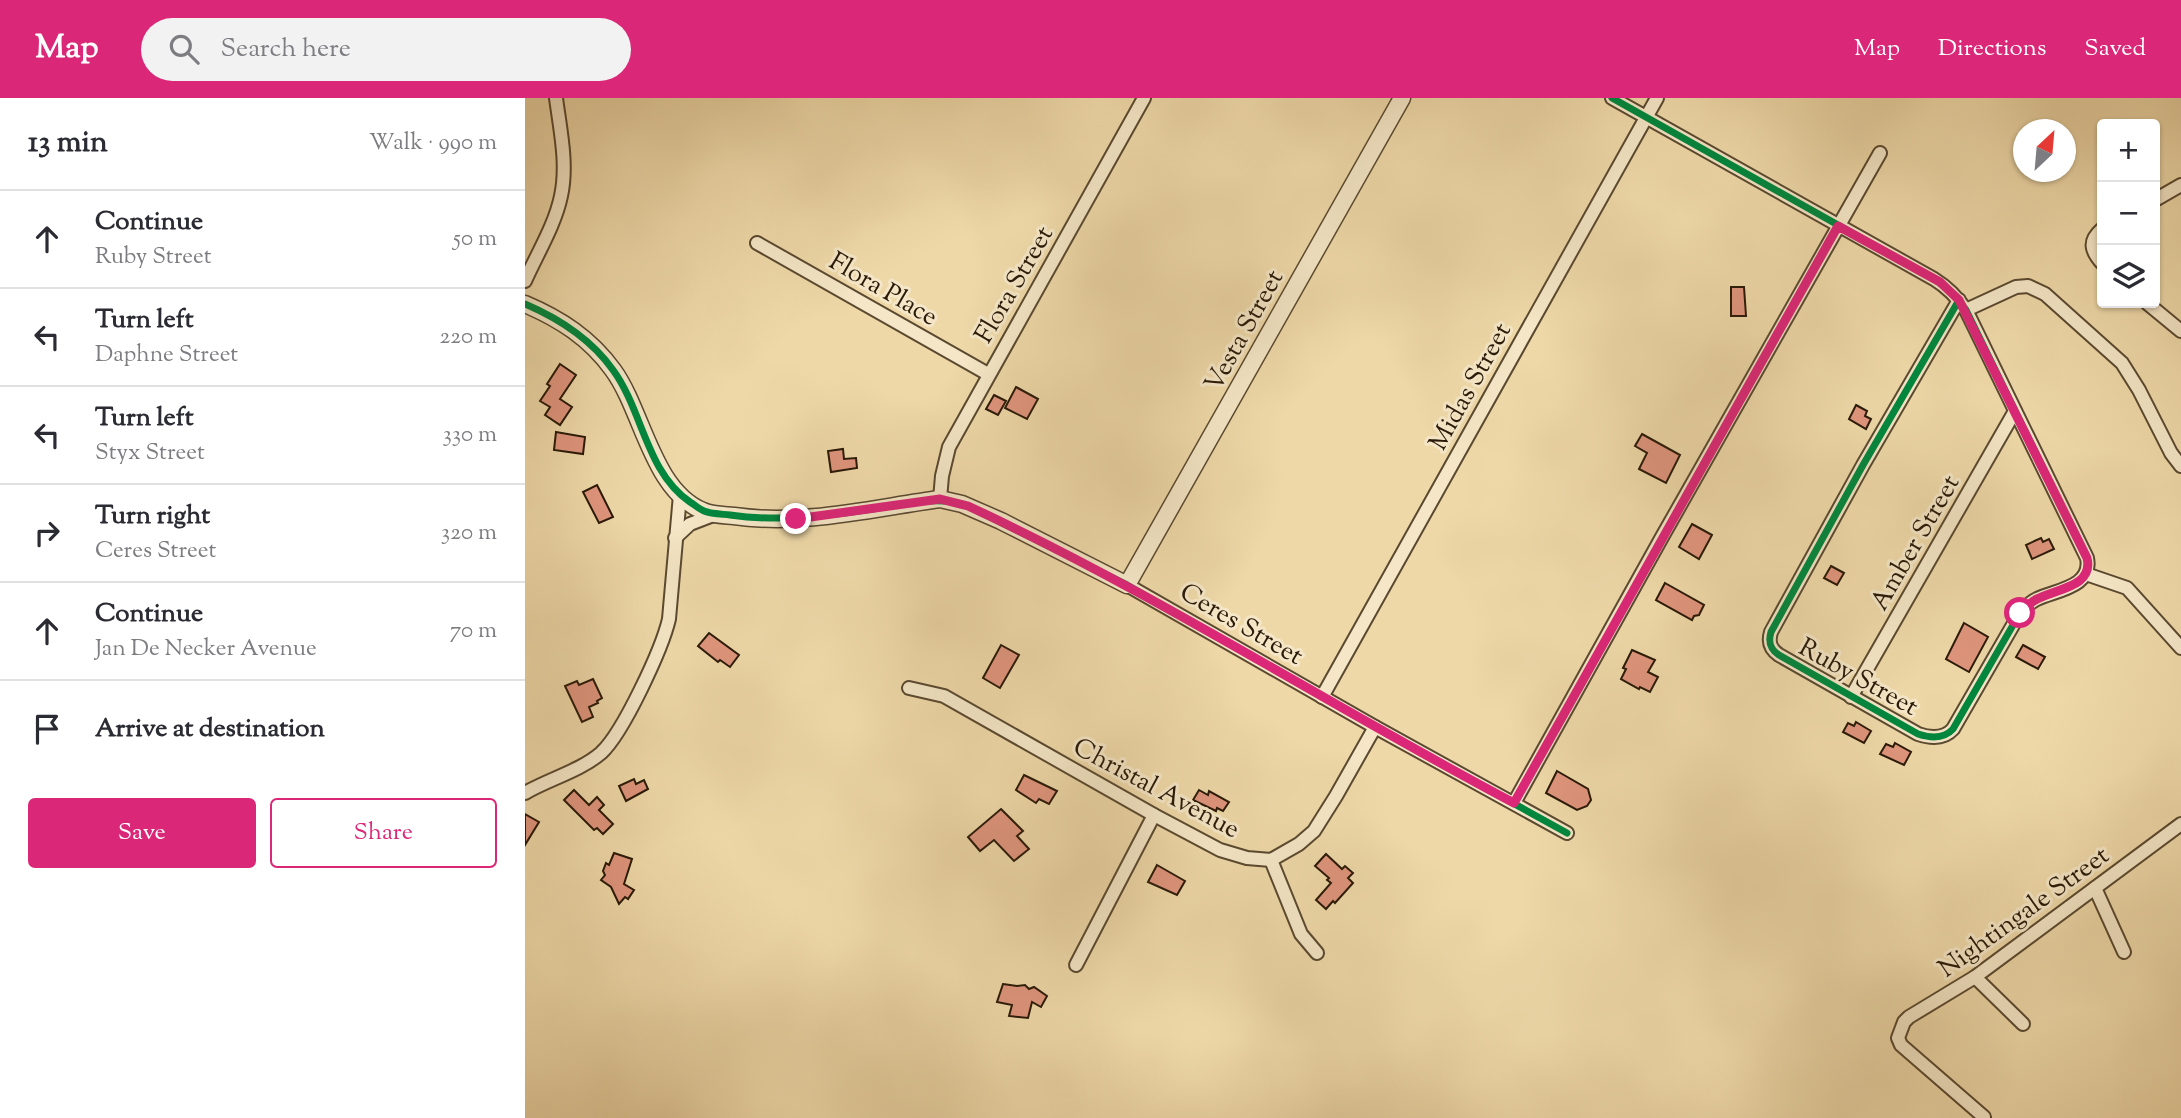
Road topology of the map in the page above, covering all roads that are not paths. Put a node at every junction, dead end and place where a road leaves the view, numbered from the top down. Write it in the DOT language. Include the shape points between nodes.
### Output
graph roads {
  1 [pos="556,98"];
  2 [pos="1144,98"];
  3 [pos="1402,98"];
  4 [pos="1612,98"];
  5 [pos="1657,98"];
  6 [pos="1645,117"];
  7 [pos="1880,153"];
  8 [pos="2181,185"];
  9 [pos="2160,197"];
  10 [pos="1838,226"];
  11 [pos="2097,234"];
  12 [pos="757,243"];
  13 [pos="2097,258"];
  14 [pos="525,281"];
  15 [pos="525,304"];
  16 [pos="1962,305"];
  17 [pos="2153,308"];
  18 [pos="2181,331"];
  19 [pos="988,374"];
  20 [pos="2015,411"];
  21 [pos="2181,466"];
  22 [pos="680,495"];
  23 [pos="940,499"];
  24 [pos="716,514"];
  25 [pos="675,538"];
  26 [pos="2083,577"];
  27 [pos="1127,585"];
  28 [pos="2181,648"];
  29 [pos="909,688"];
  30 [pos="1322,697"];
  31 [pos="1851,697"];
  32 [pos="1375,727"];
  33 [pos="525,793"];
  34 [pos="1514,803"];
  35 [pos="1154,815"];
  36 [pos="2179,831"];
  37 [pos="1567,833"];
  38 [pos="1271,860"];
  39 [pos="2095,888"];
  40 [pos="2124,952"];
  41 [pos="1317,953"];
  42 [pos="1076,965"];
  43 [pos="1975,977"];
  44 [pos="2023,1024"];
  45 [pos="1985,1117"];
  1 -- 14 [label="street" via="562,190"];
  2 -- 19 [label="street, Flora Street"];
  3 -- 27 [label="street, Vesta Street"];
  4 -- 6 [label="street"];
  5 -- 6 [label="street, Midas Street"];
  6 -- 10 [label="street"];
  6 -- 30 [label="street, Midas Street"];
  7 -- 10 [label="street"];
  8 -- 9 [label="street"];
  10 -- 16 [label="street" via="1940,282"];
  10 -- 34 [label="street"];
  11 -- 13 [label="street" via="2092,248"];
  12 -- 19 [label="street, Flora Place"];
  15 -- 22 [label="street" via="572,328 599,352 628,395 661,470"];
  16 -- 20 [label="street"];
  16 -- 21 [label="street" via="2022,285 2045,294 2122,363"];
  16 -- 31 [label="street, Ruby Street" via="1863,465 1771,632 1775,653"];
  17 -- 18 [label="street"];
  19 -- 23 [label="street, Flora Street" via="949,447"];
  20 -- 26 [label="street" via="2087,558"];
  20 -- 31 [label="street, Amber Street"];
  22 -- 24 [label="street"];
  22 -- 25 [label="street"];
  23 -- 24 [label="street" via="796,519"];
  23 -- 27 [label="street, Ceres Street" via="1001,521"];
  24 -- 25 [label="street" via="690,524"];
  25 -- 33 [label="street" via="666,634 620,728 589,762"];
  26 -- 28 [label="street" via="2127,587"];
  26 -- 31 [label="street, Ruby Street" via="2036,599 2020,613 1949,733 1918,734"];
  27 -- 30 [label="street, Ceres Street"];
  29 -- 35 [label="street, Christal Avenue" via="944,696"];
  30 -- 32 [label="street, Ceres Street"];
  32 -- 34 [label="street, Ceres Street"];
  32 -- 38 [label="street" via="1314,831"];
  34 -- 37 [label="street, Ceres Street"];
  35 -- 38 [label="street, Christal Avenue" via="1233,855"];
  35 -- 42 [label="street"];
  36 -- 39 [label="street, Nightingale Street"];
  38 -- 41 [label="street" via="1301,934"];
  39 -- 40 [label="street"];
  39 -- 43 [label="street, Nightingale Street"];
  43 -- 44 [label="street"];
  43 -- 45 [label="street, Nightingale Street" via="1909,1017 1898,1038 1909,1053"];
}
